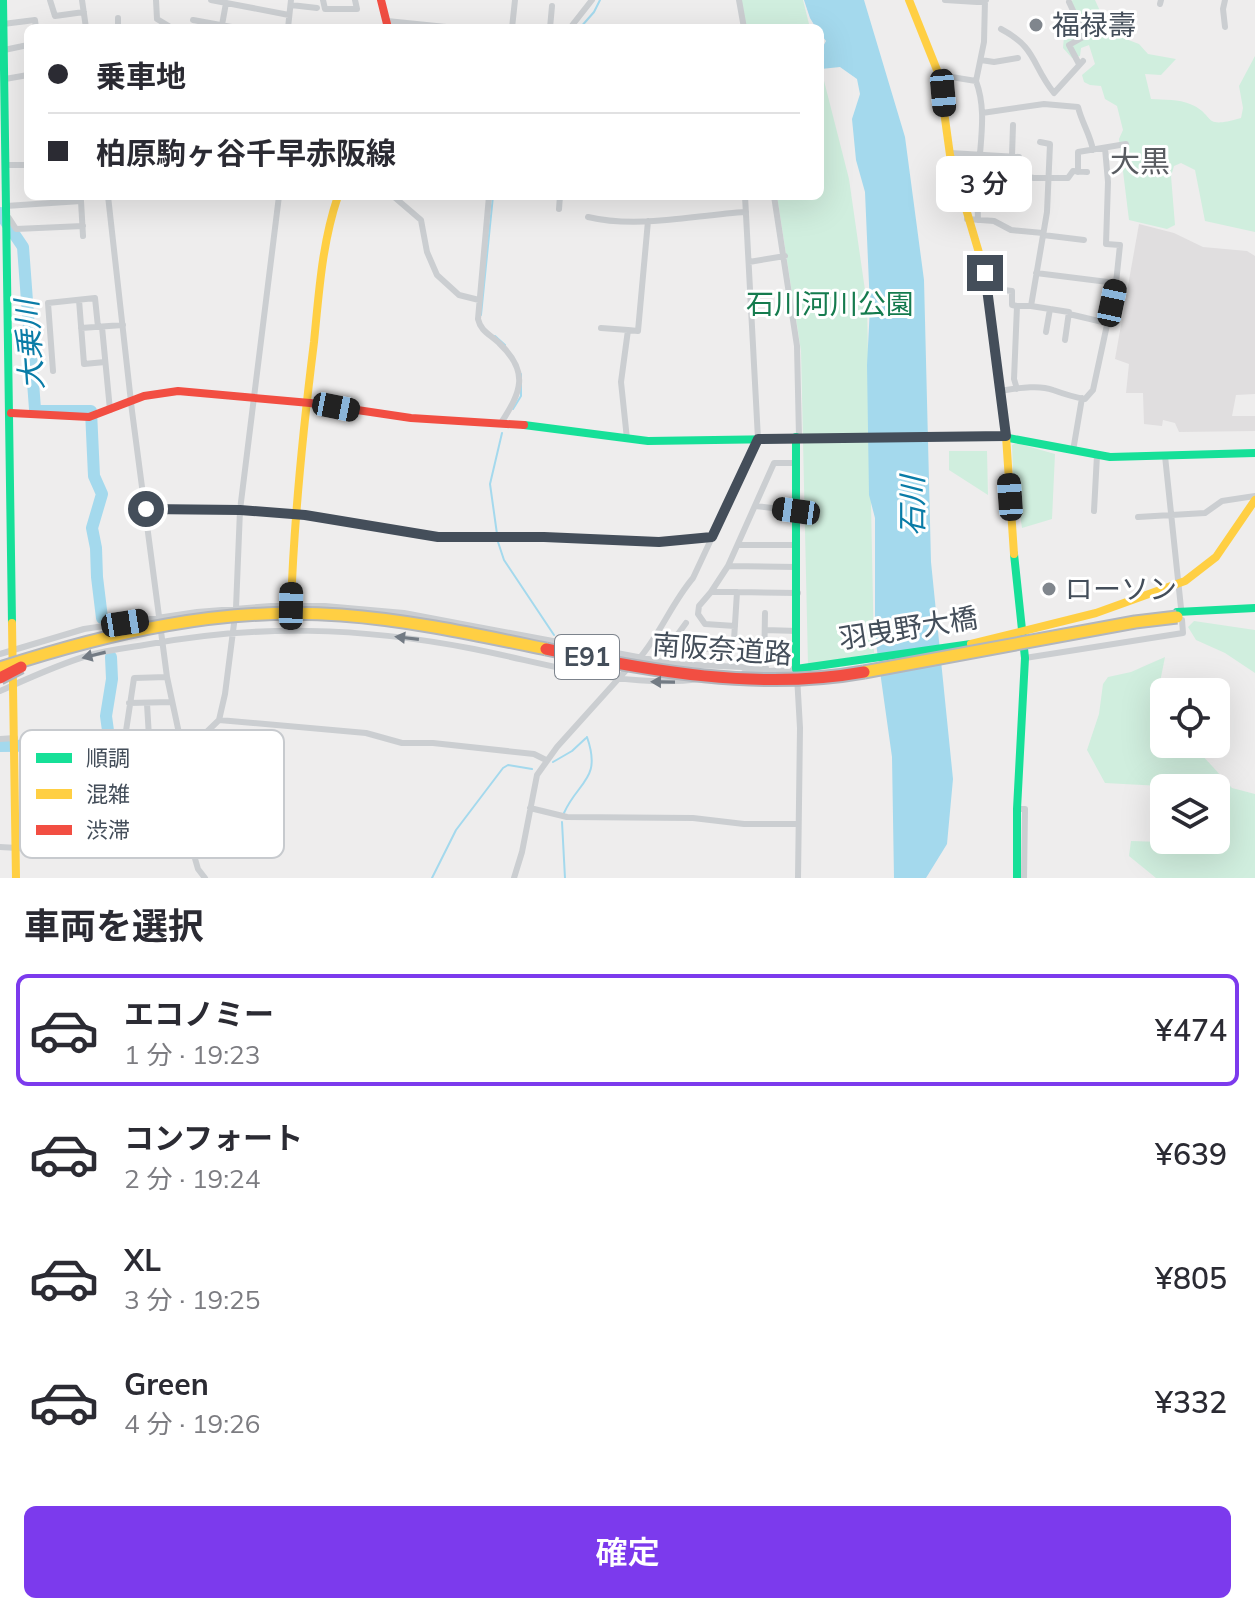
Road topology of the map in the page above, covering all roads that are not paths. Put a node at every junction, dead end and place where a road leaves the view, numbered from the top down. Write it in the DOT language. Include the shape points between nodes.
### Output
graph roads {
  1 [pos="3,0"];
  2 [pos="50,0"];
  3 [pos="82,0"];
  4 [pos="148,0"];
  5 [pos="211,0"];
  6 [pos="323,0"];
  7 [pos="355,0"];
  8 [pos="381,0"];
  9 [pos="515,0"];
  10 [pos="592,0"];
  11 [pos="739,0"];
  12 [pos="909,0"];
  13 [pos="945,0"];
  14 [pos="986,0"];
  15 [pos="1225,0"];
  16 [pos="977,1"];
  17 [pos="156,2"];
  18 [pos="291,2"];
  19 [pos="1069,2"];
  20 [pos="226,3"];
  21 [pos="552,6"];
  22 [pos="317,8"];
  23 [pos="84,12"];
  24 [pos="289,15"];
  25 [pos="118,18"];
  26 [pos="193,20"];
  27 [pos="2,24"];
  28 [pos="36,24"];
  29 [pos="86,24"];
  30 [pos="118,24"];
  31 [pos="165,24"];
  32 [pos="212,24"];
  33 [pos="221,24"];
  34 [pos="288,24"];
  35 [pos="387,24"];
  36 [pos="512,24"];
  37 [pos="550,24"];
  38 [pos="573,24"];
  39 [pos="743,24"];
  40 [pos="1225,27"];
  41 [pos="1001,29"];
  42 [pos="24,46"];
  43 [pos="3,52"];
  44 [pos="1018,58"];
  45 [pos="981,60"];
  46 [pos="939,75"];
  47 [pos="24,76"];
  48 [pos="976,81"];
  49 [pos="3,84"];
  50 [pos="1054,93"];
  51 [pos="1051,104"];
  52 [pos="982,113"];
  53 [pos="1013,125"];
  54 [pos="3,129"];
  55 [pos="1040,142"];
  56 [pos="1126,144"];
  57 [pos="1105,148"];
  58 [pos="1093,150"];
  59 [pos="950,153"];
  60 [pos="980,154"];
  61 [pos="1012,156"];
  62 [pos="6,165"];
  63 [pos="24,165"];
  64 [pos="1078,172"];
  65 [pos="1087,172"];
  66 [pos="1049,178"];
  67 [pos="992,189"];
  68 [pos="977,190"];
  69 [pos="960,192"];
  70 [pos="32,200"];
  71 [pos="55,200"];
  72 [pos="108,200"];
  73 [pos="278,200"];
  74 [pos="336,200"];
  75 [pos="398,200"];
  76 [pos="489,200"];
  77 [pos="560,200"];
  78 [pos="745,200"];
  79 [pos="775,200"];
  80 [pos="33,205"];
  81 [pos="5,206"];
  82 [pos="559,209"];
  83 [pos="746,212"];
  84 [pos="588,217"];
  85 [pos="972,220"];
  86 [pos="648,221"];
  87 [pos="83,226"];
  88 [pos="1043,234"];
  89 [pos="83,236"];
  90 [pos="1084,240"];
  91 [pos="785,256"];
  92 [pos="749,262"];
  93 [pos="1036,273"];
  94 [pos="1116,283"];
  95 [pos="987,288"];
  96 [pos="79,300"];
  97 [pos="479,300"];
  98 [pos="1017,306"];
  99 [pos="1031,306"];
  100 [pos="1050,309"];
  101 [pos="1069,314"];
  102 [pos="1107,323"];
  103 [pos="123,325"];
  104 [pos="100,327"];
  105 [pos="81,328"];
  106 [pos="601,328"];
  107 [pos="628,330"];
  108 [pos="1046,332"];
  109 [pos="1065,340"];
  110 [pos="105,362"];
  111 [pos="53,371"];
  112 [pos="1017,389"];
  113 [pos="999,391"];
  114 [pos="252,398"];
  115 [pos="1082,398"];
  116 [pos="132,401"];
  117 [pos="306,403"];
  118 [pos="110,410"];
  119 [pos="5,413"];
  120 [pos="501,423"];
  121 [pos="1002,436"];
  122 [pos="800,437"];
  123 [pos="627,439"];
  124 [pos="758,439"];
  125 [pos="1073,451"];
  126 [pos="1255,453"];
  127 [pos="1097,455"];
  128 [pos="1165,456"];
  129 [pos="795,463"];
  130 [pos="1255,498"];
  131 [pos="756,506"];
  132 [pos="146,509"];
  133 [pos="240,510"];
  134 [pos="796,511"];
  135 [pos="1094,511"];
  136 [pos="294,514"];
  137 [pos="1138,517"];
  138 [pos="1171,517"];
  139 [pos="6,521"];
  140 [pos="712,537"];
  141 [pos="738,545"];
  142 [pos="796,545"];
  143 [pos="728,566"];
  144 [pos="797,567"];
  145 [pos="1178,584"];
  146 [pos="711,592"];
  147 [pos="737,592"];
  148 [pos="798,593"];
  149 [pos="291,606"];
  150 [pos="236,608"];
  151 [pos="1255,610"];
  152 [pos="765,613"];
  153 [pos="1179,614"];
  154 [pos="159,618"];
  155 [pos="686,623"];
  156 [pos="735,626"];
  157 [pos="765,630"];
  158 [pos="233,631"];
  159 [pos="797,631"];
  160 [pos="116,633"];
  161 [pos="1018,633"];
  162 [pos="162,641"];
  163 [pos="651,643"];
  164 [pos="670,645"];
  165 [pos="14,649"];
  166 [pos="0,654"];
  167 [pos="640,658"];
  168 [pos="1025,658"];
  169 [pos="0,661"];
  170 [pos="0,668"];
  171 [pos="764,668"];
  172 [pos="796,669"];
  173 [pos="167,677"];
  174 [pos="0,678"];
  175 [pos="619,679"];
  176 [pos="13,686"];
  177 [pos="0,691"];
  178 [pos="172,702"];
  179 [pos="129,703"];
  180 [pos="147,704"];
  181 [pos="219,720"];
  182 [pos="126,730"];
  183 [pos="149,730"];
  184 [pos="179,730"];
  185 [pos="209,730"];
  186 [pos="0,739"];
  187 [pos="15,743"];
  188 [pos="546,760"];
  189 [pos="530,808"];
  190 [pos="1017,809"];
  191 [pos="797,824"];
  192 [pos="0,847"];
  193 [pos="15,848"];
  194 [pos="20,848"];
  195 [pos="195,858"];
  196 [pos="16,878"];
  197 [pos="205,878"];
  198 [pos="514,878"];
  199 [pos="798,878"];
  200 [pos="1017,878"];
  201 [pos="1024,878"];
  1 -- 27 [label="main road"];
  2 -- 23 [label="street" via="55,16"];
  3 -- 23 [label="street"];
  4 -- 17 [label="street"];
  5 -- 20 [label="street"];
  6 -- 7 [label="street" via="325,9 357,9"];
  8 -- 35 [label="main road"];
  9 -- 36 [label="street"];
  10 -- 38 [label="street"];
  11 -- 39 [label="street"];
  12 -- 46 [label="main road"];
  13 -- 16 [label="street"];
  14 -- 16 [label="street"];
  14 -- 45 [label="street"];
  15 -- 40 [label="street"];
  17 -- 31 [label="street" via="157,19"];
  18 -- 22 [label="street"];
  18 -- 24 [label="street"];
  19 -- 50 [label="street" via="1085,36 1069,45 1081,62"];
  20 -- 24 [label="street"];
  20 -- 33 [label="street"];
  21 -- 37 [label="street"];
  23 -- 29 [label="street"];
  24 -- 34 [label="street"];
  25 -- 30 [label="street"];
  26 -- 32 [label="street"];
  27 -- 28 [label="street"];
  27 -- 43 [label="main road"];
  41 -- 50 [label="street" via="1029,49"];
  42 -- 43 [label="street"];
  43 -- 49 [label="main road"];
  44 -- 45 [label="street"];
  45 -- 48 [label="street"];
  46 -- 48 [label="street"];
  46 -- 59 [label="main road"];
  47 -- 49 [label="street"];
  48 -- 52 [label="street"];
  49 -- 54 [label="main road"];
  50 -- 51 [label="street"];
  51 -- 52 [label="street"];
  51 -- 58 [label="street" via="1078,107"];
  52 -- 60 [label="street"];
  53 -- 61 [label="street"];
  54 -- 62 [label="main road"];
  55 -- 66 [label="street" via="1050,144"];
  56 -- 57 [label="street"];
  57 -- 58 [label="street"];
  57 -- 94 [label="street" via="1106,244 1120,245"];
  58 -- 64 [label="street" via="1078,152"];
  59 -- 60 [label="street"];
  59 -- 69 [label="main road"];
  60 -- 61 [label="street"];
  61 -- 66 [label="street" via="1019,157 1018,175"];
  62 -- 63 [label="street"];
  62 -- 81 [label="main road"];
  64 -- 65 [label="street"];
  64 -- 66 [label="street"];
  66 -- 88 [label="street"];
  67 -- 68 [label="street"];
  68 -- 69 [label="street"];
  68 -- 85 [label="street"];
  69 -- 85 [label="main road"];
  70 -- 80 [label="street"];
  71 -- 80 [label="street"];
  71 -- 87 [label="street" via="81,201"];
  72 -- 103 [label="street"];
  73 -- 114 [label="street"];
  74 -- 117 [label="main road"];
  75 -- 97 [label="street" via="421,220 437,275 459,295"];
  76 -- 97 [label="street"];
  77 -- 82 [label="street"];
  78 -- 83 [label="street"];
  79 -- 91 [label="street"];
  80 -- 81 [label="street"];
  81 -- 87 [label="street" via="16,229"];
  81 -- 119 [label="main road"];
  83 -- 86 [label="street"];
  83 -- 92 [label="street"];
  84 -- 86 [label="street"];
  85 -- 88 [label="street"];
  85 -- 95 [label="main road"];
  86 -- 107 [label="street" via="638,331"];
  87 -- 89 [label="street"];
  88 -- 90 [label="street"];
  88 -- 93 [label="street"];
  91 -- 92 [label="street"];
  91 -- 122 [label="street" via="797,346"];
  92 -- 124 [label="street"];
  93 -- 94 [label="street"];
  93 -- 99 [label="street"];
  94 -- 102 [label="street"];
  95 -- 98 [label="street" via="1012,291 1012,305"];
  95 -- 113 [label="main road"];
  96 -- 104 [label="street" via="95,298"];
  96 -- 105 [label="street"];
  96 -- 111 [label="street" via="48,303"];
  97 -- 120 [label="street" via="479,325 509,355 520,382"];
  98 -- 99 [label="street"];
  98 -- 112 [label="street"];
  99 -- 100 [label="street"];
  100 -- 101 [label="street"];
  100 -- 108 [label="street"];
  101 -- 102 [label="street"];
  101 -- 109 [label="street"];
  102 -- 115 [label="street" via="1093,390"];
  103 -- 104 [label="street"];
  103 -- 116 [label="street"];
  104 -- 105 [label="street"];
  104 -- 110 [label="street"];
  105 -- 110 [label="street" via="84,364"];
  106 -- 107 [label="street"];
  107 -- 123 [label="street" via="621,382"];
  110 -- 118 [label="street"];
  112 -- 113 [label="street"];
  112 -- 115 [label="street" via="1054,390"];
  113 -- 121 [label="main road"];
  114 -- 116 [label="main road" via="163,391"];
  114 -- 117 [label="main road"];
  114 -- 133 [label="street"];
  115 -- 125 [label="street"];
  116 -- 118 [label="main road"];
  116 -- 132 [label="street"];
  117 -- 120 [label="main road" via="411,418"];
  117 -- 136 [label="main road"];
  118 -- 119 [label="main road" via="92,416"];
  119 -- 139 [label="main road"];
  120 -- 123 [label="main road"];
  121 -- 122 [label="main road"];
  121 -- 125 [label="main road"];
  121 -- 161 [label="main road"];
  122 -- 124 [label="main road"];
  122 -- 129 [label="main road"];
  123 -- 124 [label="main road"];
  124 -- 140 [label="street"];
  125 -- 127 [label="main road"];
  126 -- 128 [label="main road"];
  127 -- 128 [label="main road"];
  127 -- 135 [label="street"];
  128 -- 138 [label="street"];
  129 -- 131 [label="street" via="774,463"];
  129 -- 134 [label="main road"];
  130 -- 138 [label="street" via="1222,501 1205,513"];
  130 -- 145 [label="main road, 羽曳野大橋" via="1209,563"];
  131 -- 134 [label="street"];
  131 -- 141 [label="street"];
  132 -- 133 [label="street"];
  132 -- 154 [label="street"];
  133 -- 136 [label="street"];
  133 -- 150 [label="street"];
  134 -- 142 [label="main road"];
  136 -- 140 [label="street" via="438,537 659,542"];
  136 -- 149 [label="main road"];
  137 -- 138 [label="street"];
  138 -- 145 [label="street"];
  139 -- 165 [label="main road"];
  140 -- 163 [label="street"];
  141 -- 142 [label="street"];
  141 -- 143 [label="street"];
  142 -- 144 [label="main road"];
  143 -- 144 [label="street"];
  143 -- 146 [label="street"];
  144 -- 148 [label="main road"];
  145 -- 153 [label="street"];
  145 -- 161 [label="main road, 羽曳野大橋" via="1080,619"];
  146 -- 147 [label="street"];
  146 -- 156 [label="street" via="699,606 705,624"];
  147 -- 148 [label="street"];
  147 -- 156 [label="street"];
  148 -- 159 [label="main road"];
  149 -- 150 [label="street"];
  149 -- 167 [label="street" via="404,613"];
  150 -- 154 [label="street"];
  150 -- 158 [label="street"];
  151 -- 153 [label="main road, 南阪奈道路 / E91"];
  152 -- 157 [label="street"];
  153 -- 160 [label="main road, 南阪奈道路 / E91, bridge" via="806,679 691,675 339,615 201,619"];
  153 -- 168 [label="street" via="1183,633"];
  153 -- 169 [label="main road, 南阪奈道路 / E91, bridge" via="1133,616 912,660 806,675 692,671 415,619 340,611 199,615 101,631"];
  154 -- 162 [label="street"];
  154 -- 165 [label="street" via="84,629"];
  155 -- 164 [label="street"];
  156 -- 164 [label="street" via="734,640 723,649"];
  157 -- 159 [label="street"];
  157 -- 171 [label="street"];
  158 -- 162 [label="street"];
  175 -- 158 [label="street, one-way" via="424,640 353,632"];
  158 -- 181 [label="street"];
  159 -- 172 [label="main road"];
  160 -- 170 [label="main road, 南阪奈道路 / E91, bridge"];
  160 -- 174 [label="main road, bridge"];
  161 -- 168 [label="main road"];
  161 -- 172 [label="main road, 羽曳野大橋"];
  162 -- 173 [label="street"];
  162 -- 176 [label="street, one-way" via="93,655"];
  163 -- 164 [label="street"];
  163 -- 167 [label="street"];
  165 -- 166 [label="street"];
  165 -- 176 [label="main road"];
  167 -- 171 [label="street"];
  167 -- 175 [label="street"];
  168 -- 190 [label="main road"];
  171 -- 172 [label="street"];
  172 -- 175 [label="street, one-way" via="676,682"];
  172 -- 191 [label="street"];
  173 -- 178 [label="street"];
  173 -- 179 [label="street" via="134,678"];
  175 -- 188 [label="street"];
  176 -- 177 [label="street"];
  176 -- 187 [label="main road"];
  178 -- 180 [label="street"];
  178 -- 184 [label="street"];
  179 -- 180 [label="street"];
  179 -- 182 [label="street"];
  180 -- 183 [label="street"];
  181 -- 185 [label="street"];
  181 -- 188 [label="street" via="366,733 402,743 534,754"];
  186 -- 187 [label="street"];
  187 -- 193 [label="main road"];
  188 -- 189 [label="street" via="535,778"];
  189 -- 191 [label="street" via="567,817"];
  189 -- 198 [label="street"];
  190 -- 200 [label="main road"];
  190 -- 201 [label="street" via="1025,809"];
  191 -- 199 [label="street"];
  192 -- 193 [label="street"];
  193 -- 194 [label="street"];
  193 -- 196 [label="main road"];
  195 -- 197 [label="street"];
}
